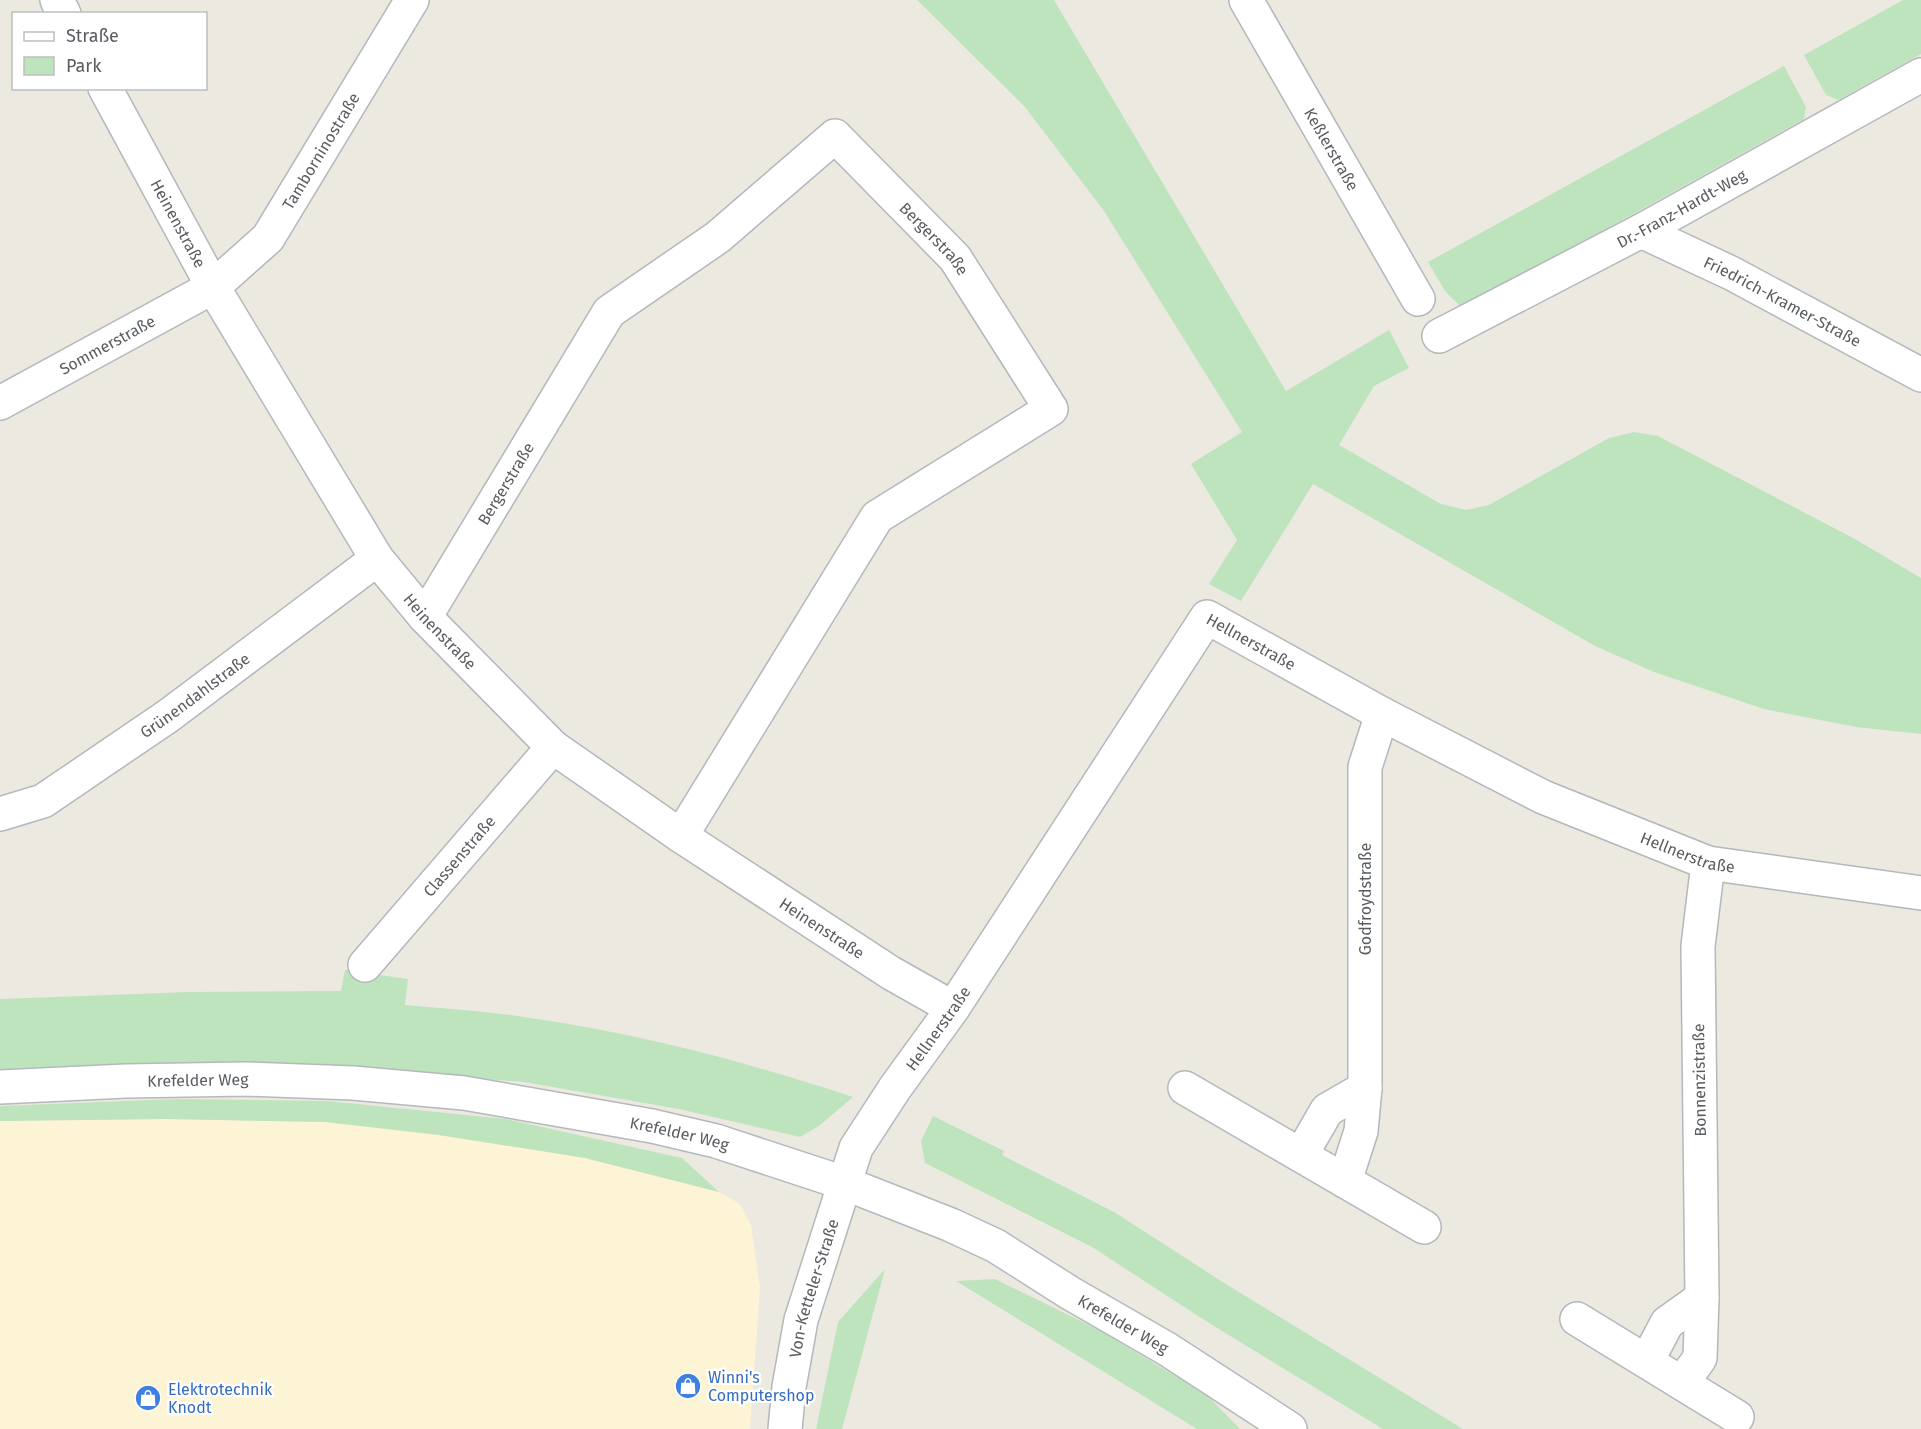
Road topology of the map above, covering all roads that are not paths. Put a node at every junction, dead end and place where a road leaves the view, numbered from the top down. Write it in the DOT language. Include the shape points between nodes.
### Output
graph roads {
  1 [pos="412,0"];
  2 [pos="1246,0"];
  3 [pos="1921,75"];
  4 [pos="106,90"];
  5 [pos="1641,231"];
  6 [pos="213,287"];
  7 [pos="1418,299"];
  8 [pos="1439,336"];
  9 [pos="1921,375"];
  10 [pos="0,403"];
  11 [pos="377,559"];
  12 [pos="425,617"];
  13 [pos="1382,714"];
  14 [pos="554,747"];
  15 [pos="0,814"];
  16 [pos="681,836"];
  17 [pos="1708,863"];
  18 [pos="1921,893"];
  19 [pos="365,965"];
  20 [pos="953,1008"];
  21 [pos="0,1087"];
  22 [pos="1185,1088"];
  23 [pos="1365,1088"];
  24 [pos="1300,1155"];
  25 [pos="1345,1181"];
  26 [pos="844,1183"];
  27 [pos="1424,1227"];
  28 [pos="1702,1298"];
  29 [pos="1577,1319"];
  30 [pos="1647,1361"];
  31 [pos="1682,1383"];
  32 [pos="1737,1417"];
  33 [pos="785,1429"];
  34 [pos="1290,1429"];
  1 -- 6 [label="street, Tamborninostraße" via="268,238"];
  2 -- 7 [label="street, Keßlerstraße"];
  3 -- 5 [label="street, Dr.-Franz-Hardt-Weg"];
  4 -- 6 [label="street, Heinenstraße"];
  5 -- 8 [label="street, Dr.-Franz-Hardt-Weg"];
  5 -- 9 [label="street, Friedrich-Kramer-Straße" via="1731,273"];
  6 -- 10 [label="street, Sommerstraße"];
  6 -- 11 [label="street, Heinenstraße"];
  11 -- 12 [label="street, Heinenstraße"];
  11 -- 15 [label="street, Grünendahlstraße" via="168,717 43,801"];
  12 -- 14 [label="street, Heinenstraße"];
  12 -- 16 [label="street, Bergerstraße" via="609,312 718,237 835,136 954,258 1051,409 877,517"];
  13 -- 17 [label="street, Hellnerstraße" via="1543,797"];
  13 -- 20 [label="street, Hellnerstraße" via="1207,617"];
  13 -- 23 [label="street, Godfroydstraße" via="1365,767"];
  14 -- 16 [label="street, Heinenstraße"];
  14 -- 19 [label="street, Classenstraße"];
  16 -- 20 [label="street, Heinenstraße" via="891,974"];
  17 -- 18 [label="street, Hellnerstraße"];
  17 -- 28 [label="street, Bonnenzistraße" via="1698,946"];
  20 -- 26 [label="street, Hellnerstraße" via="856,1148"];
  21 -- 26 [label="street, Krefelder Weg" via="246,1079 464,1093 716,1141"];
  22 -- 24 [label="street"];
  23 -- 24 [label="street" via="1327,1110"];
  23 -- 25 [label="street, Godfroydstraße" via="1361,1131"];
  24 -- 25 [label="street"];
  25 -- 27 [label="street"];
  26 -- 33 [label="street, Von-Ketteler-Straße" via="801,1320"];
  26 -- 34 [label="street, Krefelder Weg" via="996,1246"];
  28 -- 30 [label="street" via="1667,1323"];
  28 -- 31 [label="street, Bonnenzistraße" via="1700,1358"];
  29 -- 30 [label="street"];
  30 -- 31 [label="street"];
  31 -- 32 [label="street"];
}
